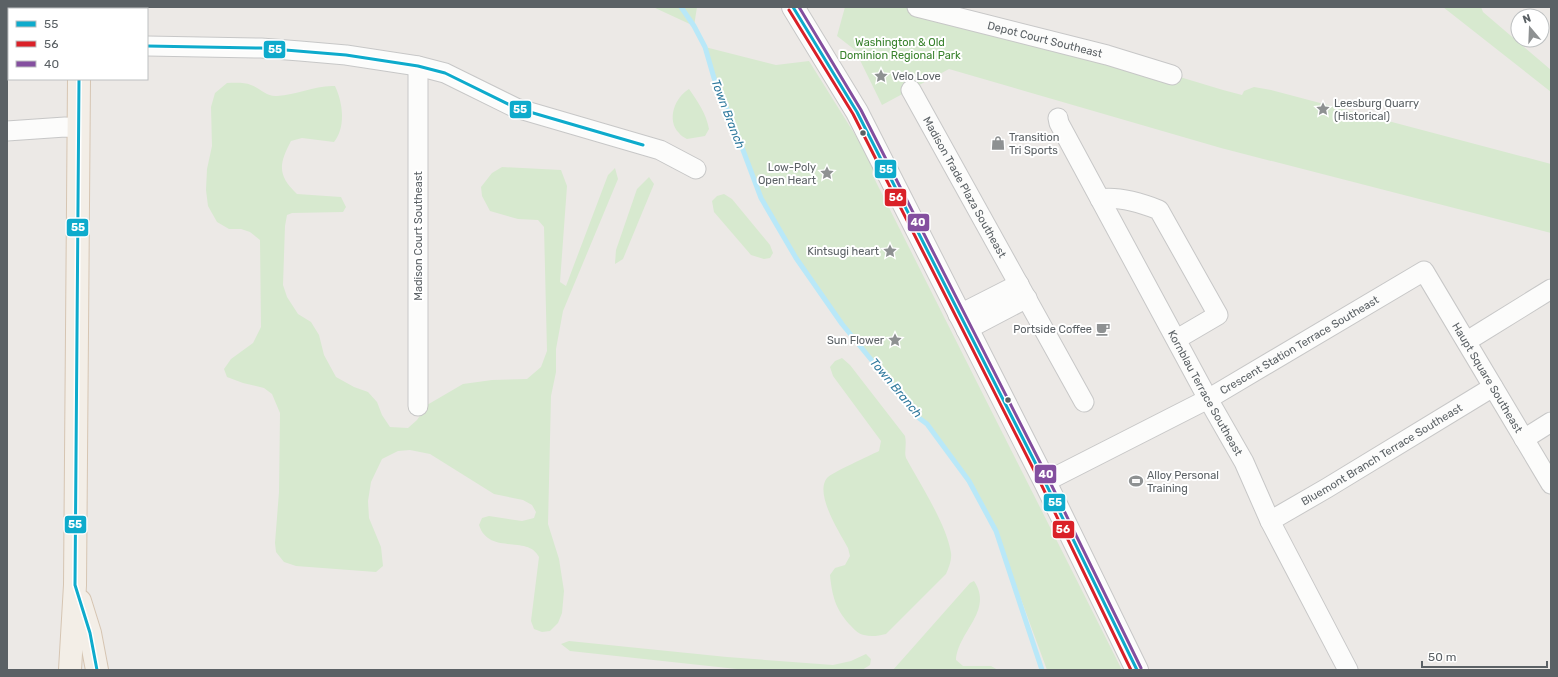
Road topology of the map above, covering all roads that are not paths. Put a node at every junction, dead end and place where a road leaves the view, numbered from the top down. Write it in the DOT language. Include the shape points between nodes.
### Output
graph roads {
  1 [pos="917,7"];
  2 [pos="796,8"];
  3 [pos="148,46"];
  4 [pos="418,66"];
  5 [pos="1172,75"];
  6 [pos="79,80"];
  7 [pos="911,90"];
  8 [pos="1058,118"];
  9 [pos="78,128"];
  10 [pos="7,131"];
  11 [pos="696,169"];
  12 [pos="1100,199"];
  13 [pos="1424,271"];
  14 [pos="1551,289"];
  15 [pos="1023,291"];
  16 [pos="962,322"];
  17 [pos="1177,339"];
  18 [pos="1467,341"];
  19 [pos="1493,387"];
  20 [pos="1208,399"];
  21 [pos="1084,402"];
  22 [pos="418,406"];
  23 [pos="1551,422"];
  24 [pos="1524,439"];
  25 [pos="1044,482"];
  26 [pos="1551,484"];
  27 [pos="1270,522"];
  28 [pos="75,585"];
  29 [pos="70,670"];
  30 [pos="97,670"];
  31 [pos="1137,670"];
  32 [pos="1348,670"];
  1 -- 5 [label="street, Depot Court Southeast" via="1107,55"];
  2 -- 16 [label="street" via="857,112"];
  3 -- 4 [label="street" via="262,48 346,55"];
  4 -- 11 [label="street" via="445,73 516,108 660,150"];
  4 -- 22 [label="street, Madison Court Southeast"];
  6 -- 9 [label="main road"];
  7 -- 15 [label="street, Madison Trade Plaza Southeast"];
  8 -- 12 [label="street, Kornblau Terrace Southeast"];
  9 -- 10 [label="street"];
  9 -- 28 [label="main road"];
  12 -- 17 [label="street, Kornblau Terrace Southeast"];
  12 -- 17 [label="street" via="1110,197 1159,210 1218,315"];
  13 -- 18 [label="street, Haupt Square Southeast"];
  13 -- 20 [label="street, Crescent Station Terrace Southeast"];
  14 -- 18 [label="street"];
  15 -- 16 [label="street"];
  15 -- 21 [label="street, Madison Trade Plaza Southeast"];
  16 -- 25 [label="street"];
  17 -- 20 [label="street, Kornblau Terrace Southeast"];
  18 -- 19 [label="street, Haupt Square Southeast"];
  19 -- 24 [label="street, Haupt Square Southeast"];
  19 -- 27 [label="street, Bluemont Branch Terrace Southeast"];
  20 -- 25 [label="street, Crescent Station Terrace Southeast"];
  20 -- 27 [label="street, Kornblau Terrace Southeast" via="1244,462"];
  23 -- 24 [label="street"];
  24 -- 26 [label="street, Haupt Square Southeast"];
  25 -- 31 [label="street"];
  27 -- 32 [label="street, Kornblau Terrace Southeast"];
  28 -- 29 [label="main road"];
  28 -- 30 [label="main road" via="90,633"];
}
